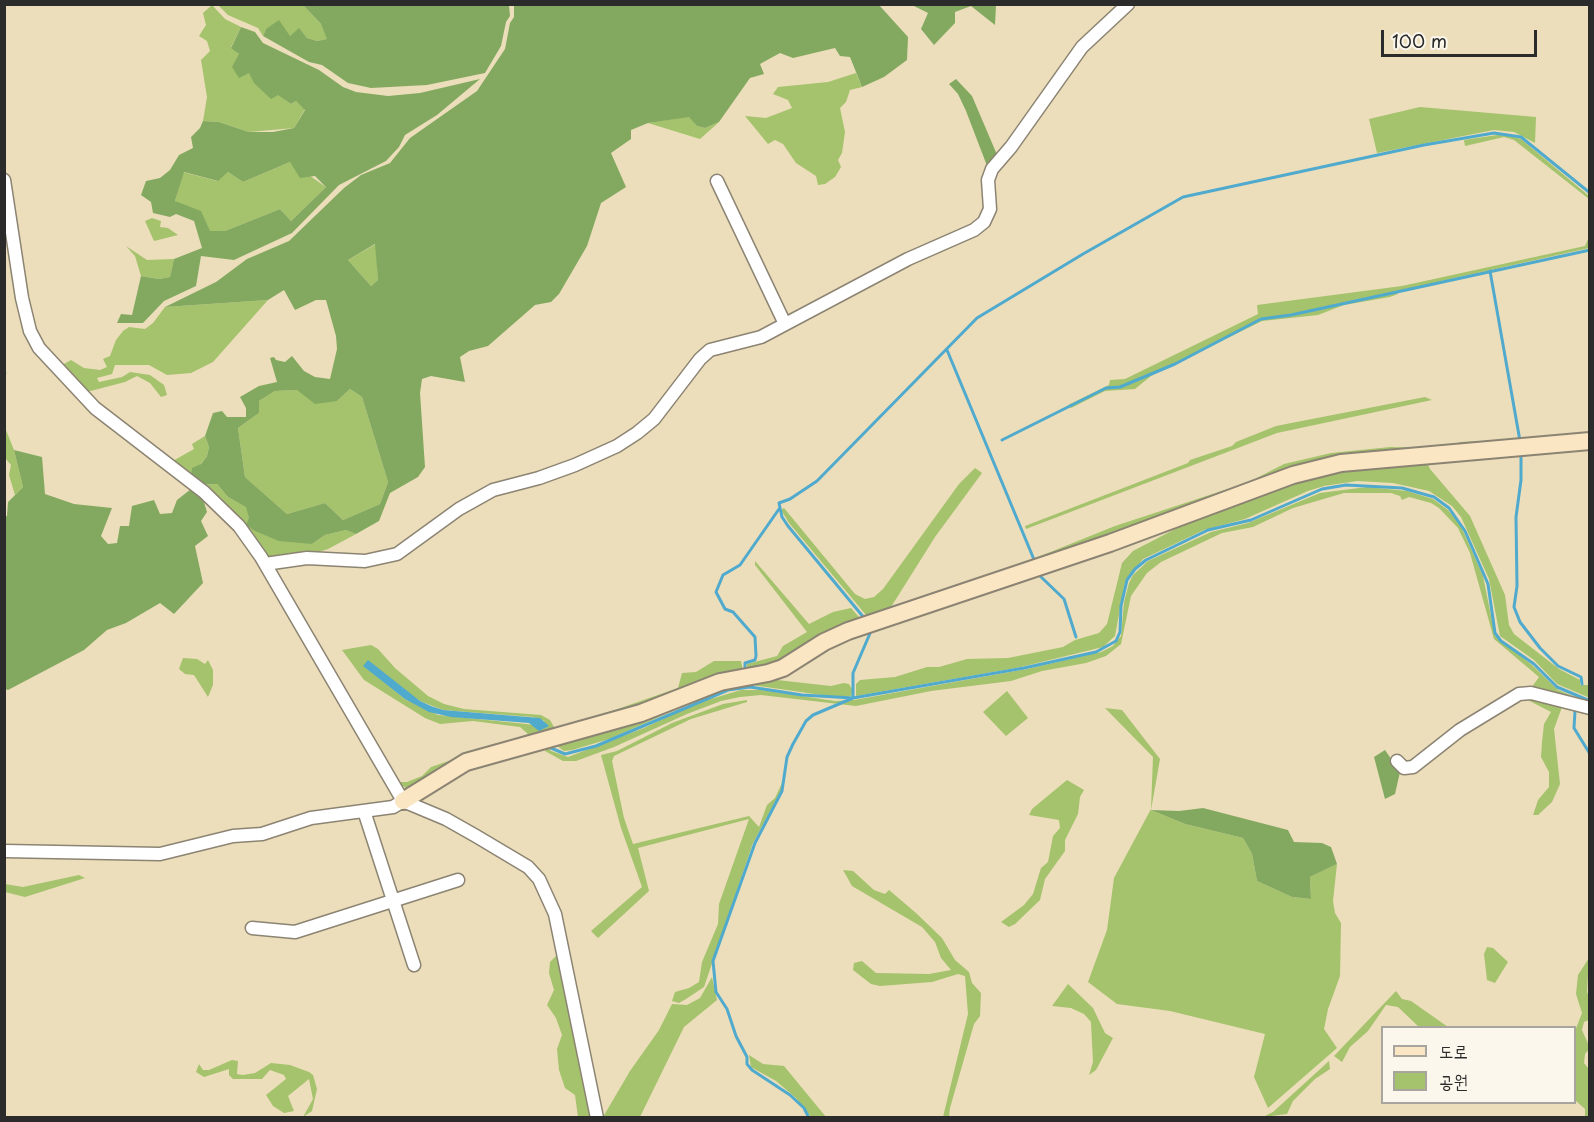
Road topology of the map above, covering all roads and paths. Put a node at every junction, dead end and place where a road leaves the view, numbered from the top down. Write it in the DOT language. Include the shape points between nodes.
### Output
graph roads {
  1 [pos="1128,4"];
  2 [pos="4,180"];
  3 [pos="717,181"];
  4 [pos="785,324"];
  5 [pos="1590,441"];
  6 [pos="266,564"];
  7 [pos="1590,708"];
  8 [pos="1397,761"];
  9 [pos="403,801"];
  10 [pos="364,811"];
  11 [pos="4,851"];
  12 [pos="458,880"];
  13 [pos="392,899"];
  14 [pos="252,928"];
  15 [pos="414,965"];
  16 [pos="597,1118"];
  1 -- 4 [label="street" via="1082,47 992,169 988,180 990,209 984,222"];
  2 -- 6 [label="street" via="22,298 30,331 39,348 95,408 204,492 239,526"];
  3 -- 4 [label="street"];
  4 -- 6 [label="street" via="762,337 710,350 654,419 617,446 539,478 493,490 459,509 397,554 365,561 307,558"];
  5 -- 9 [label="street" via="1341,463 1293,475 1110,543 848,632 783,668 720,682 641,713 466,762"];
  6 -- 9 [label="street"];
  7 -- 8 [label="street" via="1531,693 1519,694 1460,730 1413,767 1404,768"];
  9 -- 10 [label="street" via="393,807"];
  9 -- 16 [label="street" via="476,836 528,867 539,879 555,914"];
  10 -- 11 [label="street" via="311,818 262,834 233,836 160,854"];
  10 -- 13 [label="street"];
  12 -- 13 [label="street"];
  13 -- 14 [label="street" via="295,932"];
  13 -- 15 [label="street"];
}
